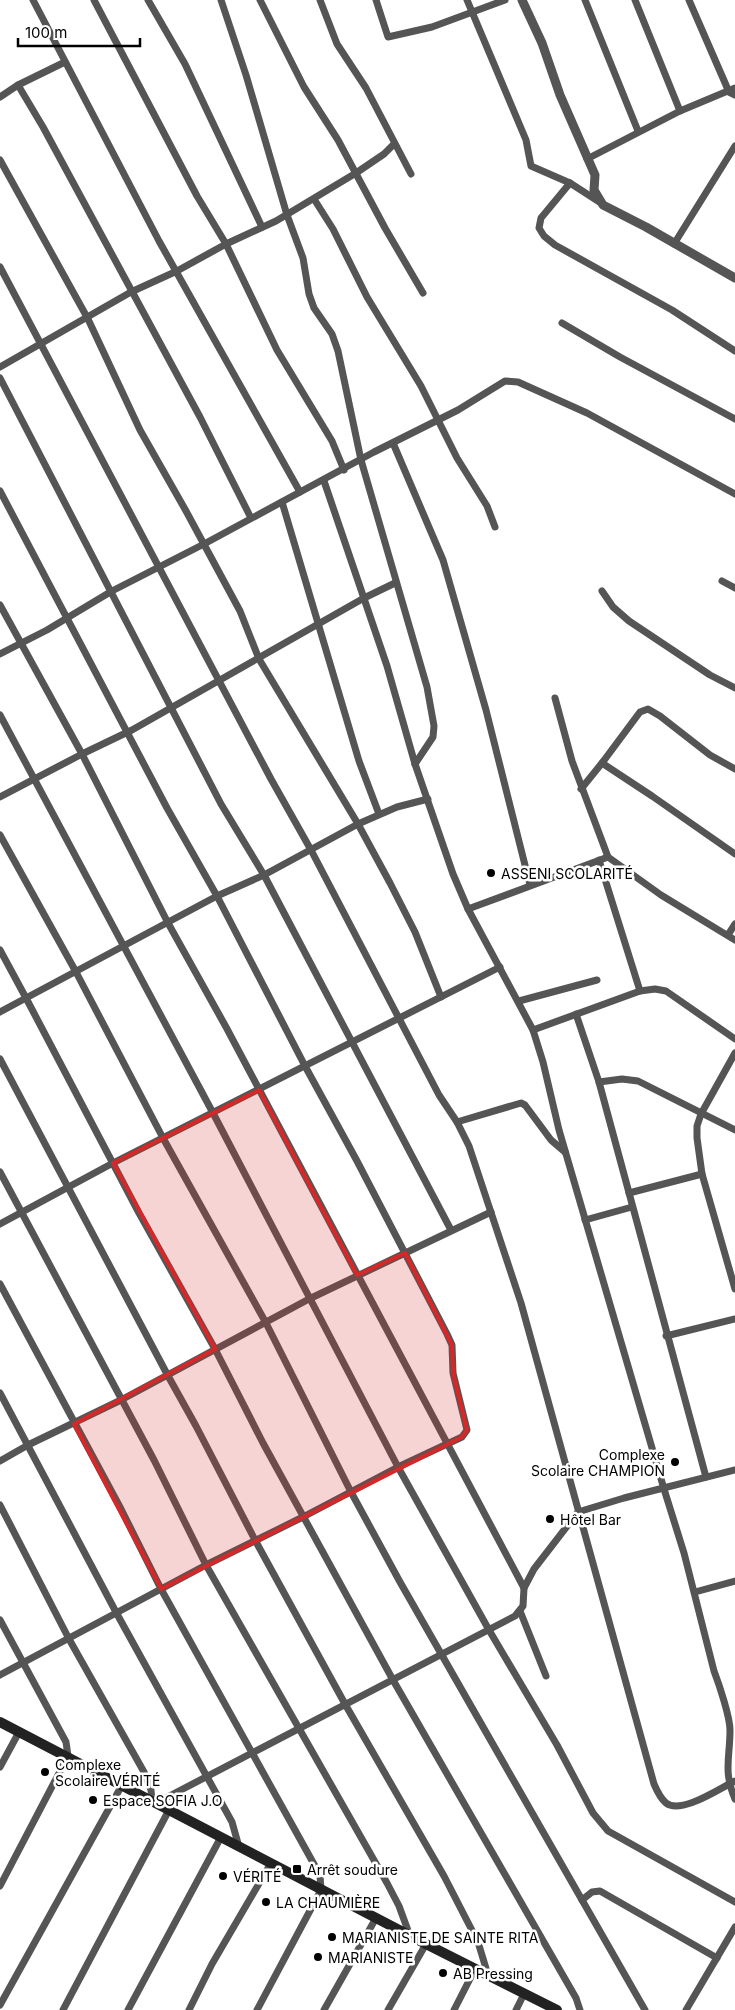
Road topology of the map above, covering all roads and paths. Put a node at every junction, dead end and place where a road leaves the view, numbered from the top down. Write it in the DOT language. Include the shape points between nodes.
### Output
graph roads {
  1 [pos="33,0"];
  2 [pos="94,0"];
  3 [pos="148,0"];
  4 [pos="221,0"];
  5 [pos="260,0"];
  6 [pos="320,0"];
  7 [pos="376,0"];
  8 [pos="468,0"];
  9 [pos="505,0"];
  10 [pos="522,0"];
  11 [pos="585,0"];
  12 [pos="635,0"];
  13 [pos="689,0"];
  14 [pos="472,11"];
  15 [pos="65,62"];
  16 [pos="18,86"];
  17 [pos="733,92"];
  18 [pos="0,97"];
  19 [pos="680,111"];
  20 [pos="638,131"];
  21 [pos="394,144"];
  22 [pos="735,146"];
  23 [pos="587,159"];
  24 [pos="0,160"];
  25 [pos="356,173"];
  26 [pos="411,174"];
  27 [pos="570,183"];
  28 [pos="314,199"];
  29 [pos="603,205"];
  30 [pos="287,215"];
  31 [pos="262,227"];
  32 [pos="226,244"];
  33 [pos="674,244"];
  34 [pos="0,267"];
  35 [pos="177,271"];
  36 [pos="735,278"];
  37 [pos="131,292"];
  38 [pos="423,293"];
  39 [pos="88,319"];
  40 [pos="562,323"];
  41 [pos="41,345"];
  42 [pos="735,350"];
  43 [pos="0,367"];
  44 [pos="0,378"];
  45 [pos="735,419"];
  46 [pos="438,420"];
  47 [pos="393,443"];
  48 [pos="361,460"];
  49 [pos="344,470"];
  50 [pos="324,480"];
  51 [pos="0,491"];
  52 [pos="300,492"];
  53 [pos="735,494"];
  54 [pos="282,502"];
  55 [pos="251,518"];
  56 [pos="495,527"];
  57 [pos="204,544"];
  58 [pos="160,568"];
  59 [pos="722,581"];
  60 [pos="395,583"];
  61 [pos="735,588"];
  62 [pos="112,591"];
  63 [pos="602,591"];
  64 [pos="364,598"];
  65 [pos="0,605"];
  66 [pos="68,617"];
  67 [pos="319,624"];
  68 [pos="20,643"];
  69 [pos="0,654"];
  70 [pos="259,659"];
  71 [pos="220,681"];
  72 [pos="735,688"];
  73 [pos="555,698"];
  74 [pos="172,708"];
  75 [pos="0,715"];
  76 [pos="126,732"];
  77 [pos="82,754"];
  78 [pos="414,764"];
  79 [pos="602,764"];
  80 [pos="735,769"];
  81 [pos="34,778"];
  82 [pos="581,789"];
  83 [pos="0,797"];
  84 [pos="428,799"];
  85 [pos="379,814"];
  86 [pos="358,824"];
  87 [pos="0,835"];
  88 [pos="311,850"];
  89 [pos="735,854"];
  90 [pos="608,857"];
  91 [pos="599,860"];
  92 [pos="264,875"];
  93 [pos="530,885"];
  94 [pos="217,896"];
  95 [pos="468,909"];
  96 [pos="168,923"];
  97 [pos="735,924"];
  98 [pos="728,935"];
  99 [pos="735,940"];
  100 [pos="122,947"];
  101 [pos="0,950"];
  102 [pos="500,967"];
  103 [pos="76,972"];
  104 [pos="598,980"];
  105 [pos="640,991"];
  106 [pos="441,996"];
  107 [pos="26,998"];
  108 [pos="519,1001"];
  109 [pos="0,1012"];
  110 [pos="576,1014"];
  111 [pos="398,1018"];
  112 [pos="533,1030"];
  113 [pos="735,1038"];
  114 [pos="352,1041"];
  115 [pos="735,1053"];
  116 [pos="0,1059"];
  117 [pos="305,1066"];
  118 [pos="599,1082"];
  119 [pos="259,1090"];
  120 [pos="213,1113"];
  121 [pos="700,1114"];
  122 [pos="457,1122"];
  123 [pos="735,1130"];
  124 [pos="163,1138"];
  125 [pos="565,1153"];
  126 [pos="113,1163"];
  127 [pos="0,1172"];
  128 [pos="702,1174"];
  129 [pos="68,1187"];
  130 [pos="629,1194"];
  131 [pos="632,1207"];
  132 [pos="491,1212"];
  133 [pos="21,1213"];
  134 [pos="585,1220"];
  135 [pos="0,1224"];
  136 [pos="451,1230"];
  137 [pos="404,1253"];
  138 [pos="357,1275"];
  139 [pos="0,1284"];
  140 [pos="735,1290"];
  141 [pos="309,1299"];
  142 [pos="735,1320"];
  143 [pos="266,1323"];
  144 [pos="666,1336"];
  145 [pos="215,1349"];
  146 [pos="167,1374"];
  147 [pos="0,1393"];
  148 [pos="121,1400"];
  149 [pos="74,1424"];
  150 [pos="447,1443"];
  151 [pos="28,1445"];
  152 [pos="0,1460"];
  153 [pos="398,1467"];
  154 [pos="735,1470"];
  155 [pos="706,1477"];
  156 [pos="664,1489"];
  157 [pos="351,1492"];
  158 [pos="0,1505"];
  159 [pos="578,1512"];
  160 [pos="303,1517"];
  161 [pos="255,1540"];
  162 [pos="206,1565"];
  163 [pos="735,1581"];
  164 [pos="524,1588"];
  165 [pos="161,1589"];
  166 [pos="695,1592"];
  167 [pos="520,1611"];
  168 [pos="117,1614"];
  169 [pos="0,1620"];
  170 [pos="489,1630"];
  171 [pos="69,1639"];
  172 [pos="442,1655"];
  173 [pos="23,1662"];
  174 [pos="0,1675"];
  175 [pos="546,1676"];
  176 [pos="393,1680"];
  177 [pos="345,1704"];
  178 [pos="0,1722"];
  179 [pos="298,1729"];
  180 [pos="19,1732"];
  181 [pos="254,1753"];
  182 [pos="68,1756"];
  183 [pos="0,1767"];
  184 [pos="208,1777"];
  185 [pos="732,1783"];
  186 [pos="122,1785"];
  187 [pos="735,1799"];
  188 [pos="154,1802"];
  189 [pos="170,1810"];
  190 [pos="221,1837"];
  191 [pos="239,1847"];
  192 [pos="271,1863"];
  193 [pos="0,1886"];
  194 [pos="320,1890"];
  195 [pos="582,1900"];
  196 [pos="735,1902"];
  197 [pos="376,1918"];
  198 [pos="735,1927"];
  199 [pos="410,1936"];
  200 [pos="426,1944"];
  201 [pos="717,1958"];
  202 [pos="475,1969"];
  203 [pos="488,1976"];
  204 [pos="524,1994"];
  205 [pos="0,2005"];
  206 [pos="63,2010"];
  207 [pos="128,2010"];
  208 [pos="189,2010"];
  209 [pos="257,2010"];
  210 [pos="324,2010"];
  211 [pos="388,2010"];
  212 [pos="454,2010"];
  213 [pos="516,2010"];
  214 [pos="557,2010"];
  215 [pos="580,2010"];
  216 [pos="645,2010"];
  217 [pos="686,2010"];
  1 -- 15 [label="street"];
  2 -- 32 [label="street" via="197,196"];
  3 -- 31 [label="street" via="185,64"];
  4 -- 30 [label="street"];
  5 -- 25 [label="street" via="304,88"];
  6 -- 21 [label="street" via="338,44 366,88"];
  7 -- 14 [label="street" via="388,38 432,27"];
  8 -- 14 [label="street"];
  9 -- 14 [label="street"];
  10 -- 23 [label="street"];
  11 -- 20 [label="street"];
  12 -- 19 [label="street"];
  13 -- 17 [label="street"];
  14 -- 27 [label="street" via="526,140 531,166"];
  15 -- 16 [label="street"];
  15 -- 35 [label="street"];
  16 -- 18 [label="street"];
  16 -- 37 [label="street"];
  17 -- 19 [label="street"];
  19 -- 20 [label="street"];
  20 -- 23 [label="street"];
  21 -- 25 [label="street"];
  21 -- 26 [label="street"];
  22 -- 33 [label="street"];
  23 -- 29 [label="street" via="595,176 594,190"];
  24 -- 39 [label="street"];
  25 -- 28 [label="street"];
  25 -- 38 [label="street"];
  27 -- 29 [label="street"];
  27 -- 42 [label="street" via="541,218 539,228 544,236"];
  28 -- 30 [label="street"];
  28 -- 46 [label="street"];
  29 -- 33 [label="street"];
  30 -- 31 [label="street"];
  30 -- 48 [label="street" via="303,258 314,308 332,334 338,350"];
  31 -- 32 [label="street"];
  32 -- 35 [label="street"];
  32 -- 49 [label="street" via="277,350 332,441"];
  33 -- 36 [label="street"];
  34 -- 41 [label="street"];
  35 -- 37 [label="street"];
  35 -- 52 [label="street"];
  37 -- 39 [label="street"];
  37 -- 55 [label="street"];
  39 -- 41 [label="street"];
  39 -- 57 [label="street" via="140,430"];
  40 -- 45 [label="street"];
  41 -- 43 [label="street"];
  41 -- 58 [label="street"];
  44 -- 62 [label="street"];
  46 -- 47 [label="street"];
  46 -- 53 [label="street" via="510,380 587,413"];
  46 -- 56 [label="street" via="487,506"];
  47 -- 48 [label="street"];
  47 -- 93 [label="street" via="443,560 486,710"];
  48 -- 49 [label="street"];
  48 -- 60 [label="street"];
  49 -- 50 [label="street"];
  50 -- 52 [label="street"];
  50 -- 64 [label="street"];
  51 -- 66 [label="street"];
  52 -- 54 [label="street"];
  54 -- 55 [label="street"];
  54 -- 67 [label="street"];
  55 -- 57 [label="street"];
  57 -- 58 [label="street"];
  57 -- 70 [label="street" via="240,612"];
  58 -- 62 [label="street"];
  58 -- 71 [label="street"];
  59 -- 61 [label="street"];
  60 -- 64 [label="street"];
  60 -- 78 [label="street" via="427,687 434,726 432,737"];
  62 -- 66 [label="street"];
  62 -- 74 [label="street"];
  63 -- 72 [label="street" via="613,608 628,621"];
  64 -- 67 [label="street"];
  64 -- 78 [label="street" via="395,692"];
  65 -- 68 [label="street"];
  66 -- 68 [label="street"];
  66 -- 76 [label="street"];
  67 -- 70 [label="street"];
  67 -- 85 [label="street" via="359,761"];
  68 -- 69 [label="street"];
  68 -- 77 [label="street"];
  70 -- 71 [label="street"];
  70 -- 86 [label="street"];
  71 -- 74 [label="street"];
  71 -- 88 [label="street"];
  73 -- 82 [label="street"];
  74 -- 76 [label="street"];
  74 -- 92 [label="street" via="221,804"];
  75 -- 81 [label="street"];
  76 -- 77 [label="street"];
  76 -- 94 [label="street"];
  77 -- 81 [label="street"];
  77 -- 96 [label="street"];
  78 -- 84 [label="street"];
  79 -- 80 [label="street" via="640,712 648,709 710,755"];
  79 -- 82 [label="street"];
  79 -- 89 [label="street"];
  81 -- 83 [label="street"];
  81 -- 100 [label="street"];
  82 -- 90 [label="street"];
  84 -- 85 [label="street"];
  84 -- 95 [label="street"];
  85 -- 86 [label="street"];
  86 -- 88 [label="street"];
  86 -- 106 [label="street" via="415,932"];
  87 -- 103 [label="street"];
  88 -- 92 [label="street"];
  88 -- 111 [label="street"];
  90 -- 91 [label="street"];
  90 -- 98 [label="street" via="661,895"];
  91 -- 93 [label="street"];
  91 -- 105 [label="street"];
  92 -- 94 [label="street"];
  92 -- 114 [label="street"];
  93 -- 95 [label="street"];
  94 -- 96 [label="street"];
  94 -- 117 [label="street"];
  95 -- 102 [label="street"];
  96 -- 100 [label="street"];
  96 -- 119 [label="street"];
  97 -- 98 [label="street"];
  98 -- 99 [label="street"];
  100 -- 103 [label="street"];
  100 -- 120 [label="street"];
  101 -- 107 [label="street"];
  102 -- 106 [label="street"];
  102 -- 108 [label="street"];
  103 -- 107 [label="street"];
  103 -- 124 [label="street"];
  104 -- 108 [label="street"];
  105 -- 110 [label="street"];
  105 -- 113 [label="street" via="654,988 666,991"];
  106 -- 111 [label="street"];
  107 -- 109 [label="street"];
  107 -- 126 [label="street"];
  108 -- 112 [label="street"];
  110 -- 112 [label="street"];
  110 -- 118 [label="street"];
  111 -- 114 [label="street"];
  111 -- 122 [label="street"];
  112 -- 125 [label="street"];
  114 -- 117 [label="street"];
  114 -- 136 [label="street"];
  115 -- 121 [label="street"];
  116 -- 129 [label="street"];
  117 -- 119 [label="street"];
  117 -- 137 [label="street"];
  118 -- 121 [label="street" via="638,1081"];
  118 -- 130 [label="street"];
  119 -- 120 [label="street"];
  119 -- 138 [label="street"];
  120 -- 124 [label="street"];
  120 -- 141 [label="street"];
  121 -- 123 [label="street"];
  121 -- 128 [label="street" via="696,1138"];
  122 -- 125 [label="street" via="521,1103"];
  122 -- 132 [label="street" via="474,1158"];
  124 -- 126 [label="street"];
  124 -- 143 [label="street"];
  125 -- 134 [label="street"];
  126 -- 129 [label="street"];
  126 -- 145 [label="street"];
  127 -- 133 [label="street"];
  128 -- 130 [label="street"];
  128 -- 140 [label="street"];
  129 -- 133 [label="street"];
  129 -- 146 [label="street"];
  130 -- 131 [label="street"];
  131 -- 134 [label="street"];
  131 -- 144 [label="street"];
  132 -- 136 [label="street"];
  132 -- 159 [label="street" via="521,1302"];
  133 -- 135 [label="street"];
  133 -- 148 [label="street"];
  134 -- 156 [label="street"];
  136 -- 137 [label="street"];
  137 -- 138 [label="street"];
  137 -- 150 [label="street" via="452,1345 453,1372 467,1430 462,1437"];
  138 -- 141 [label="street"];
  138 -- 150 [label="street"];
  139 -- 149 [label="street"];
  141 -- 143 [label="street"];
  141 -- 153 [label="street"];
  142 -- 144 [label="street"];
  143 -- 145 [label="street"];
  143 -- 157 [label="street"];
  144 -- 155 [label="street"];
  145 -- 146 [label="street"];
  145 -- 160 [label="street"];
  146 -- 148 [label="street"];
  146 -- 161 [label="street"];
  147 -- 151 [label="street"];
  148 -- 149 [label="street"];
  148 -- 162 [label="street"];
  149 -- 151 [label="street"];
  149 -- 165 [label="street"];
  150 -- 153 [label="street"];
  150 -- 164 [label="street"];
  151 -- 152 [label="street"];
  151 -- 168 [label="street"];
  153 -- 157 [label="street"];
  153 -- 170 [label="street"];
  154 -- 155 [label="street"];
  155 -- 156 [label="street"];
  156 -- 159 [label="street"];
  156 -- 166 [label="street"];
  157 -- 160 [label="street"];
  157 -- 172 [label="street"];
  158 -- 171 [label="street"];
  159 -- 164 [label="street" via="534,1569"];
  159 -- 185 [label="street" via="659,1795 675,1807"];
  160 -- 161 [label="street"];
  160 -- 176 [label="street"];
  161 -- 162 [label="street"];
  161 -- 177 [label="street"];
  162 -- 165 [label="street"];
  162 -- 179 [label="street"];
  163 -- 166 [label="street"];
  164 -- 167 [label="street"];
  165 -- 168 [label="street"];
  165 -- 181 [label="street"];
  166 -- 185 [label="street" via="730,1729 727,1770"];
  167 -- 170 [label="street"];
  167 -- 175 [label="street"];
  168 -- 171 [label="street"];
  168 -- 184 [label="street"];
  169 -- 173 [label="street"];
  170 -- 172 [label="street"];
  170 -- 196 [label="street" via="599,1822"];
  171 -- 173 [label="street"];
  171 -- 188 [label="street" via="144,1772"];
  172 -- 176 [label="street"];
  172 -- 195 [label="street"];
  173 -- 174 [label="street"];
  173 -- 182 [label="street" via="66,1742"];
  176 -- 177 [label="street"];
  176 -- 215 [label="street" via="571,1989"];
  177 -- 179 [label="street"];
  177 -- 203 [label="street" via="448,1884 478,1942"];
  178 -- 180 [label="main road"];
  179 -- 181 [label="street"];
  179 -- 199 [label="street" via="387,1883"];
  180 -- 182 [label="main road"];
  180 -- 183 [label="street"];
  181 -- 184 [label="street"];
  181 -- 194 [label="street" via="315,1863 320,1875"];
  182 -- 186 [label="main road"];
  182 -- 193 [label="street"];
  184 -- 188 [label="street"];
  184 -- 191 [label="street" via="232,1822"];
  185 -- 187 [label="street"];
  186 -- 188 [label="main road"];
  186 -- 205 [label="street"];
  188 -- 189 [label="main road"];
  189 -- 190 [label="main road"];
  189 -- 206 [label="street"];
  190 -- 191 [label="main road"];
  190 -- 207 [label="street"];
  191 -- 192 [label="main road"];
  192 -- 194 [label="main road"];
  192 -- 208 [label="street"];
  194 -- 197 [label="main road"];
  194 -- 209 [label="street"];
  195 -- 201 [label="street" via="592,1892 600,1891"];
  195 -- 216 [label="street"];
  197 -- 199 [label="main road"];
  197 -- 210 [label="street"];
  198 -- 201 [label="street"];
  199 -- 200 [label="main road"];
  200 -- 202 [label="main road"];
  200 -- 211 [label="street"];
  201 -- 217 [label="street"];
  202 -- 203 [label="main road"];
  202 -- 212 [label="street"];
  203 -- 204 [label="main road"];
  204 -- 213 [label="street"];
  204 -- 214 [label="main road"];
}
